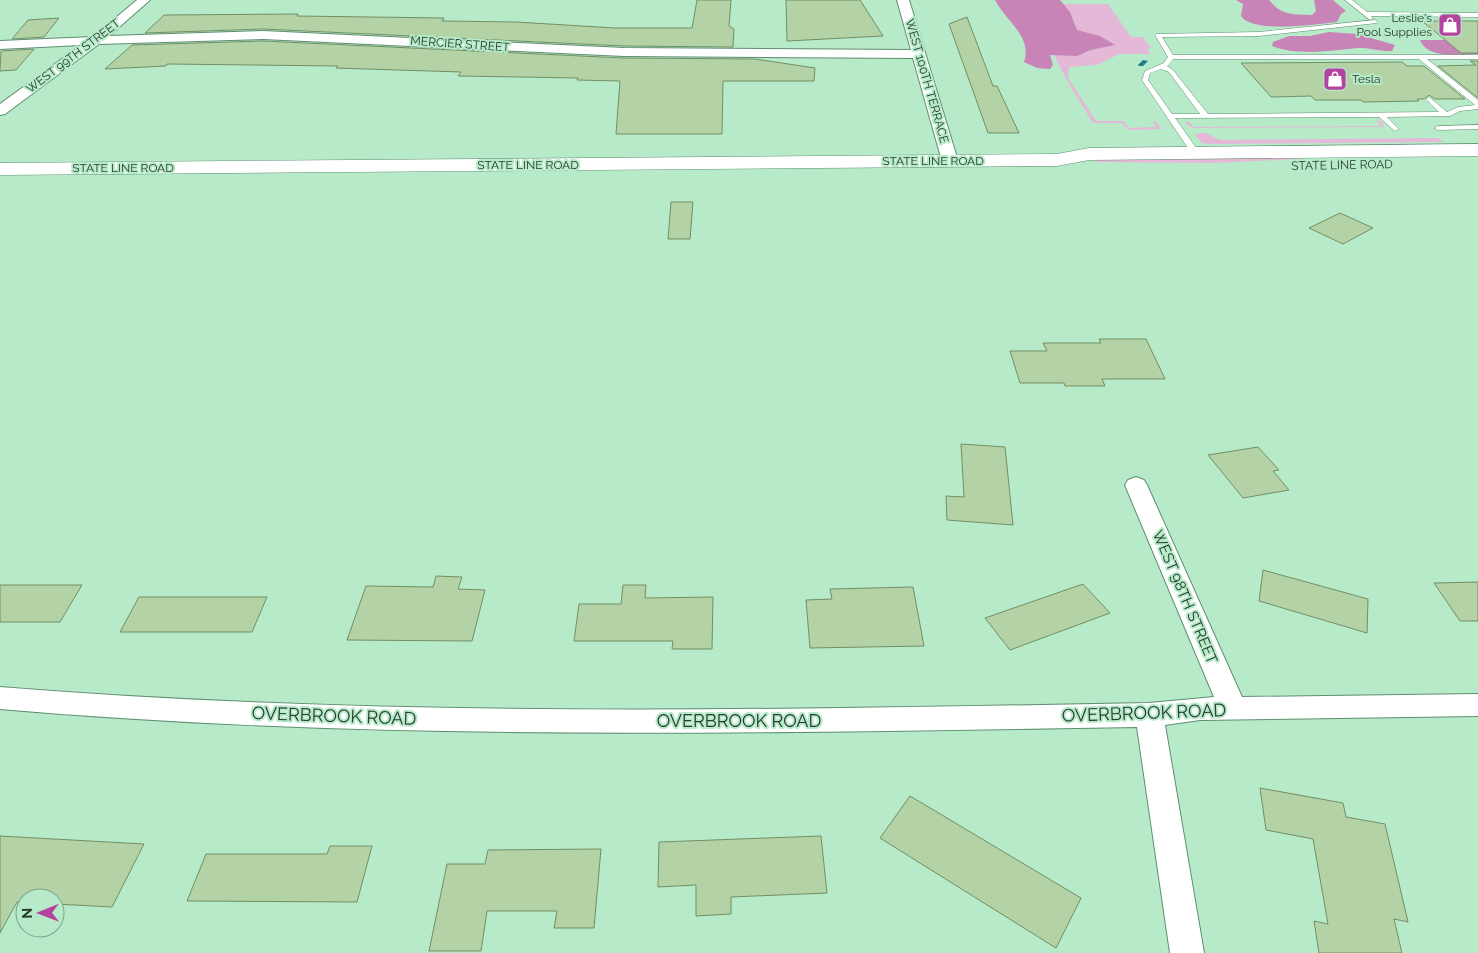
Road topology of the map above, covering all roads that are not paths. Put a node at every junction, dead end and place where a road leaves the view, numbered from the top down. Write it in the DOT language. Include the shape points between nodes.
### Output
graph roads {
  1 [pos="144,0"];
  2 [pos="903,0"];
  3 [pos="1348,0"];
  4 [pos="1366,14"];
  5 [pos="1478,15"];
  6 [pos="97,40"];
  7 [pos="0,46"];
  8 [pos="920,54"];
  9 [pos="1171,57"];
  10 [pos="1421,57"];
  11 [pos="1478,57"];
  12 [pos="1161,66"];
  13 [pos="1429,100"];
  14 [pos="1478,106"];
  15 [pos="0,111"];
  16 [pos="1380,114"];
  17 [pos="1447,114"];
  18 [pos="1170,116"];
  19 [pos="1206,116"];
  20 [pos="1478,127"];
  21 [pos="1438,128"];
  22 [pos="1396,129"];
  23 [pos="1472,137"];
  24 [pos="1195,152"];
  25 [pos="1057,160"];
  26 [pos="950,161"];
  27 [pos="1478,164"];
  28 [pos="0,169"];
  29 [pos="1136,485"];
  30 [pos="0,698"];
  31 [pos="1478,706"];
  32 [pos="1233,709"];
  33 [pos="1149,715"];
  34 [pos="1187,953"];
  1 -- 6 [label="street, WEST 99TH STREET"];
  2 -- 8 [label="street, WEST 100TH TERRACE"];
  3 -- 4 [label="lane"];
  4 -- 5 [label="lane"];
  4 -- 9 [label="lane" via="1375,22 1259,34 1158,35"];
  6 -- 7 [label="street, MERCIER STREET"];
  6 -- 8 [label="street, MERCIER STREET" via="260,34 582,51"];
  6 -- 15 [label="street, WEST 99TH STREET"];
  8 -- 26 [label="street, WEST 100TH TERRACE"];
  9 -- 10 [label="lane"];
  9 -- 12 [label="lane" via="1167,64"];
  10 -- 11 [label="lane"];
  10 -- 14 [label="lane"];
  12 -- 18 [label="lane" via="1147,72 1145,80"];
  12 -- 19 [label="lane" via="1171,71"];
  13 -- 17 [label="lane"];
  14 -- 17 [label="lane"];
  16 -- 17 [label="lane"];
  16 -- 19 [label="lane"];
  16 -- 22 [label="lane"];
  17 -- 23 [label="lane"];
  18 -- 19 [label="lane"];
  18 -- 24 [label="lane"];
  20 -- 23 [label="lane"];
  21 -- 23 [label="lane"];
  23 -- 24 [label="main road, STATE LINE ROAD"];
  24 -- 25 [label="main road, STATE LINE ROAD" via="1089,154"];
  25 -- 26 [label="main road, STATE LINE ROAD"];
  25 -- 27 [label="main road, STATE LINE ROAD" via="1093,168"];
  26 -- 28 [label="main road, STATE LINE ROAD"];
  29 -- 32 [label="street, WEST 98TH STREET"];
  30 -- 33 [label="street, OVERBROOK ROAD" via="302,716 592,721"];
  31 -- 32 [label="street, OVERBROOK ROAD"];
  32 -- 33 [label="street, OVERBROOK ROAD"];
  33 -- 34 [label="street"];
}
